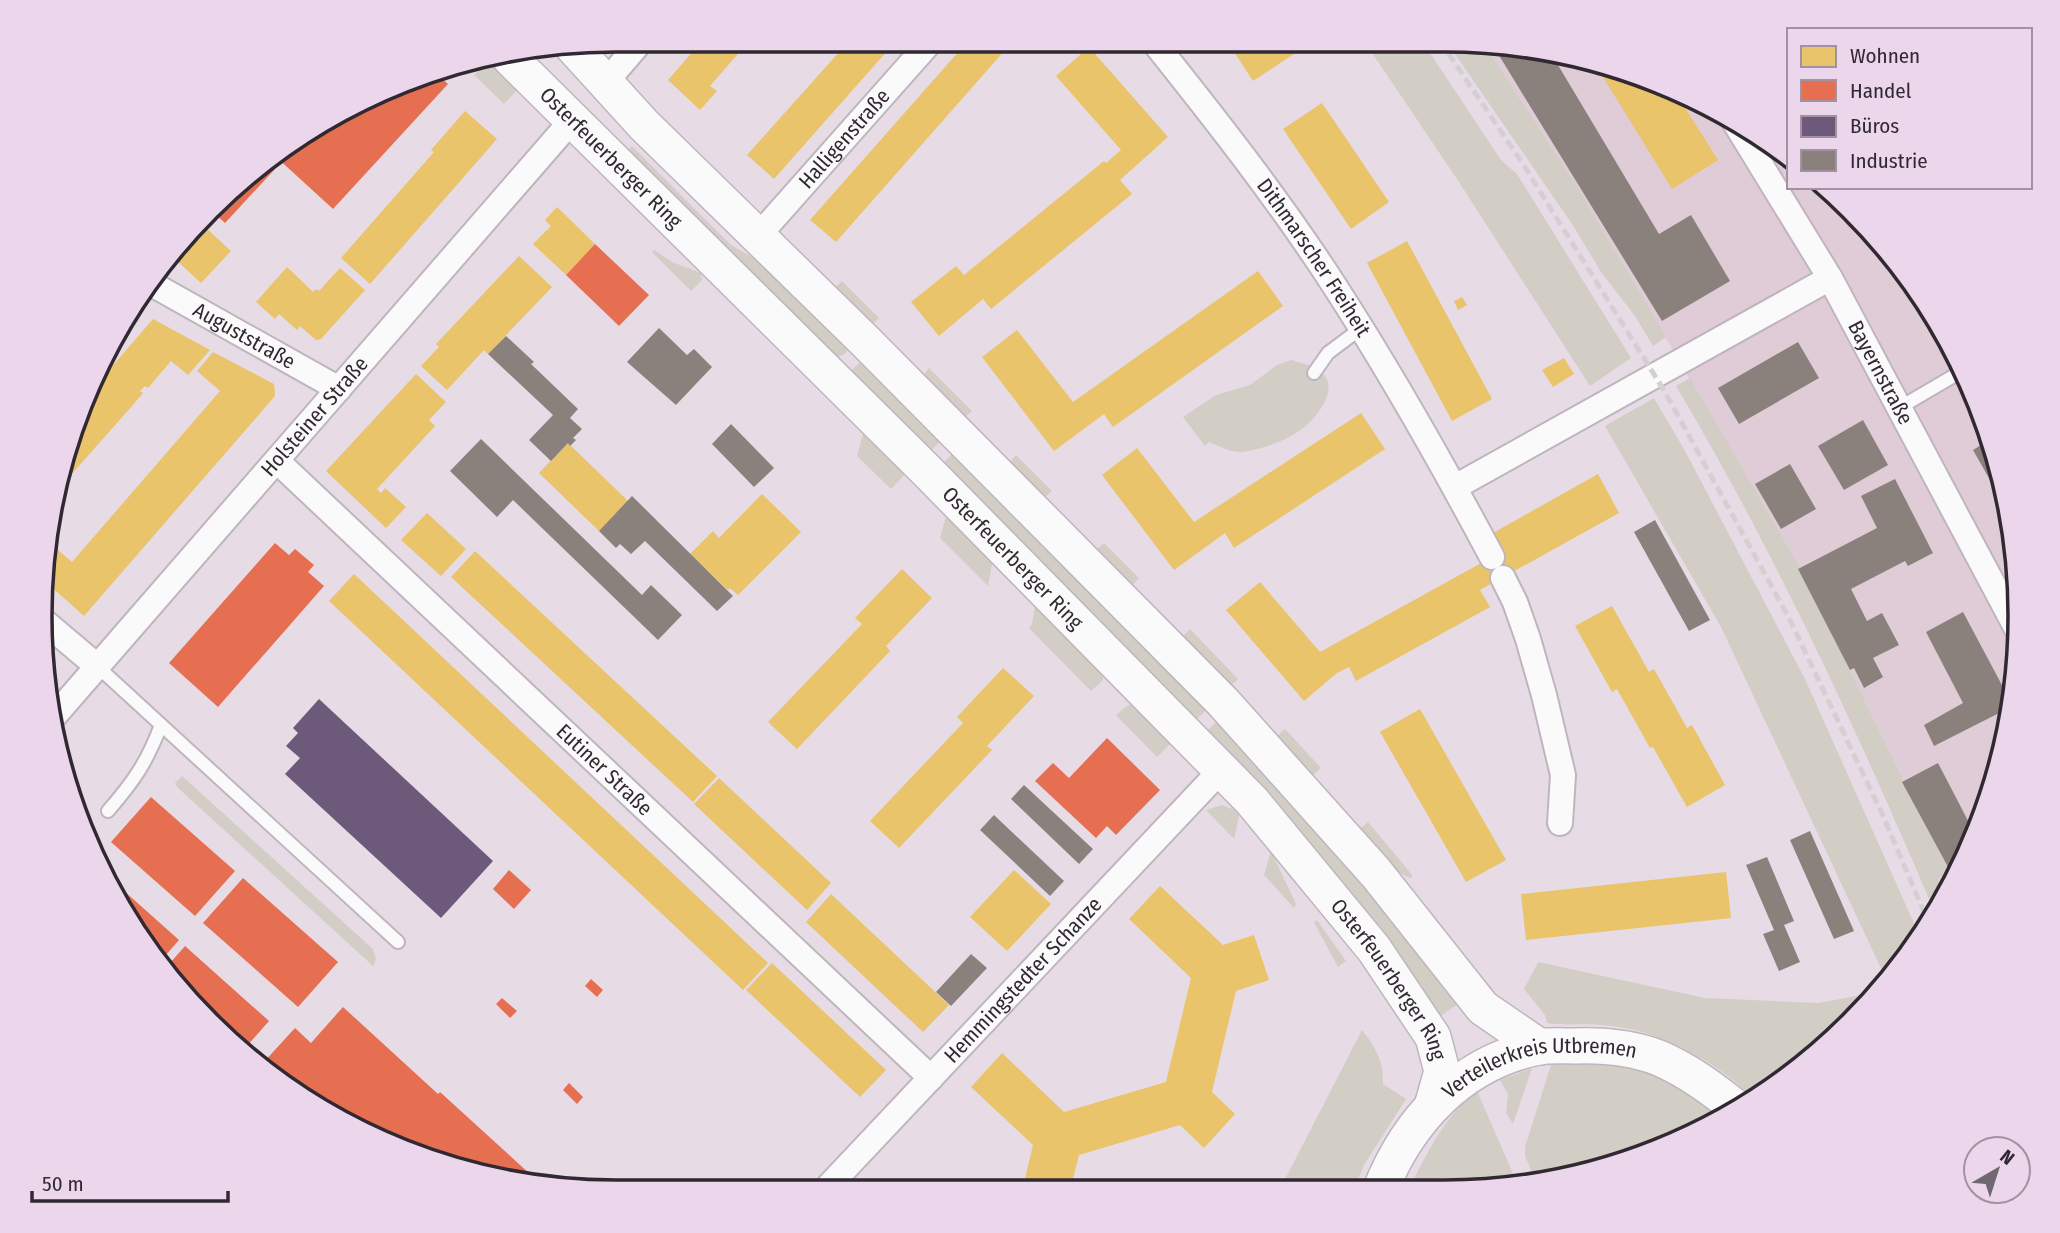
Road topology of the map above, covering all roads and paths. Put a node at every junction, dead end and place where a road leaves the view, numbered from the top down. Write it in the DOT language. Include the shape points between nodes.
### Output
graph roads {
  1 [pos="631,52"];
  2 [pos="921,52"];
  3 [pos="1162,52"];
  4 [pos="579,54"];
  5 [pos="514,62"];
  6 [pos="605,82"];
  7 [pos="572,119"];
  8 [pos="1746,141"];
  9 [pos="758,236"];
  10 [pos="1830,278"];
  11 [pos="159,288"];
  12 [pos="1360,329"];
  13 [pos="865,341"];
  14 [pos="1314,373"];
  15 [pos="1953,375"];
  16 [pos="831,376"];
  17 [pos="339,389"];
  18 [pos="1899,408"];
  19 [pos="277,461"];
  20 [pos="1455,487"];
  21 [pos="2008,609"];
  22 [pos="53,629"];
  23 [pos="98,667"];
  24 [pos="60,709"];
  25 [pos="161,725"];
  26 [pos="1222,769"];
  27 [pos="108,811"];
  28 [pos="1560,823"];
  29 [pos="398,942"];
  30 [pos="1540,1046"];
  31 [pos="931,1078"];
  32 [pos="1433,1103"];
  33 [pos="1730,1103"];
  34 [pos="834,1180"];
  35 [pos="1386,1180"];
  1 -- 6 [label="street"];
  2 -- 9 [label="street, Halligenstraße"];
  3 -- 12 [label="street, Dithmarscher Freiheit" via="1226,133"];
  4 -- 6 [label="main road"];
  5 -- 7 [label="main road, Osterfeuerberger Ring"];
  6 -- 7 [label="main road"];
  6 -- 9 [label="main road"];
  7 -- 16 [label="main road, Osterfeuerberger Ring"];
  7 -- 17 [label="street, Holsteiner Straße"];
  8 -- 10 [label="street, Bayernstraße"];
  9 -- 13 [label="main road"];
  10 -- 18 [label="street, Bayernstraße"];
  10 -- 20 [label="street"];
  11 -- 17 [label="street, Auguststraße"];
  12 -- 14 [label="lane" via="1328,353"];
  12 -- 20 [label="street, Dithmarscher Freiheit"];
  13 -- 16 [label="main road"];
  13 -- 30 [label="main road" via="1223,702 1376,873 1483,1008"];
  15 -- 18 [label="lane"];
  16 -- 26 [label="main road, Osterfeuerberger Ring"];
  17 -- 19 [label="street, Holsteiner Straße"];
  18 -- 21 [label="street, Bayernstraße"];
  19 -- 23 [label="street, Holsteiner Straße"];
  19 -- 31 [label="street, Eutiner Straße"];
  20 -- 28 [label="street, Dithmarscher Freiheit" via="1515,602 1528,639 1563,775"];
  22 -- 23 [label="street"];
  23 -- 24 [label="street, Holsteiner Straße"];
  23 -- 25 [label="lane"];
  25 -- 27 [label="lane" via="137,777"];
  25 -- 29 [label="lane"];
  26 -- 31 [label="street, Hemmingstedter Schanze"];
  26 -- 32 [label="main road, Osterfeuerberger Ring" via="1374,949 1421,1017 1433,1037 1442,1071"];
  30 -- 32 [label="main road, Verteilerkreis Utbremen" via="1477,1069"];
  30 -- 33 [label="main road, Verteilerkreis Utbremen" via="1605,1045 1657,1058 1702,1080"];
  31 -- 34 [label="street, Hemmingstedter Schanze"];
  32 -- 35 [label="main road, Verteilerkreis Utbremen"];
}
